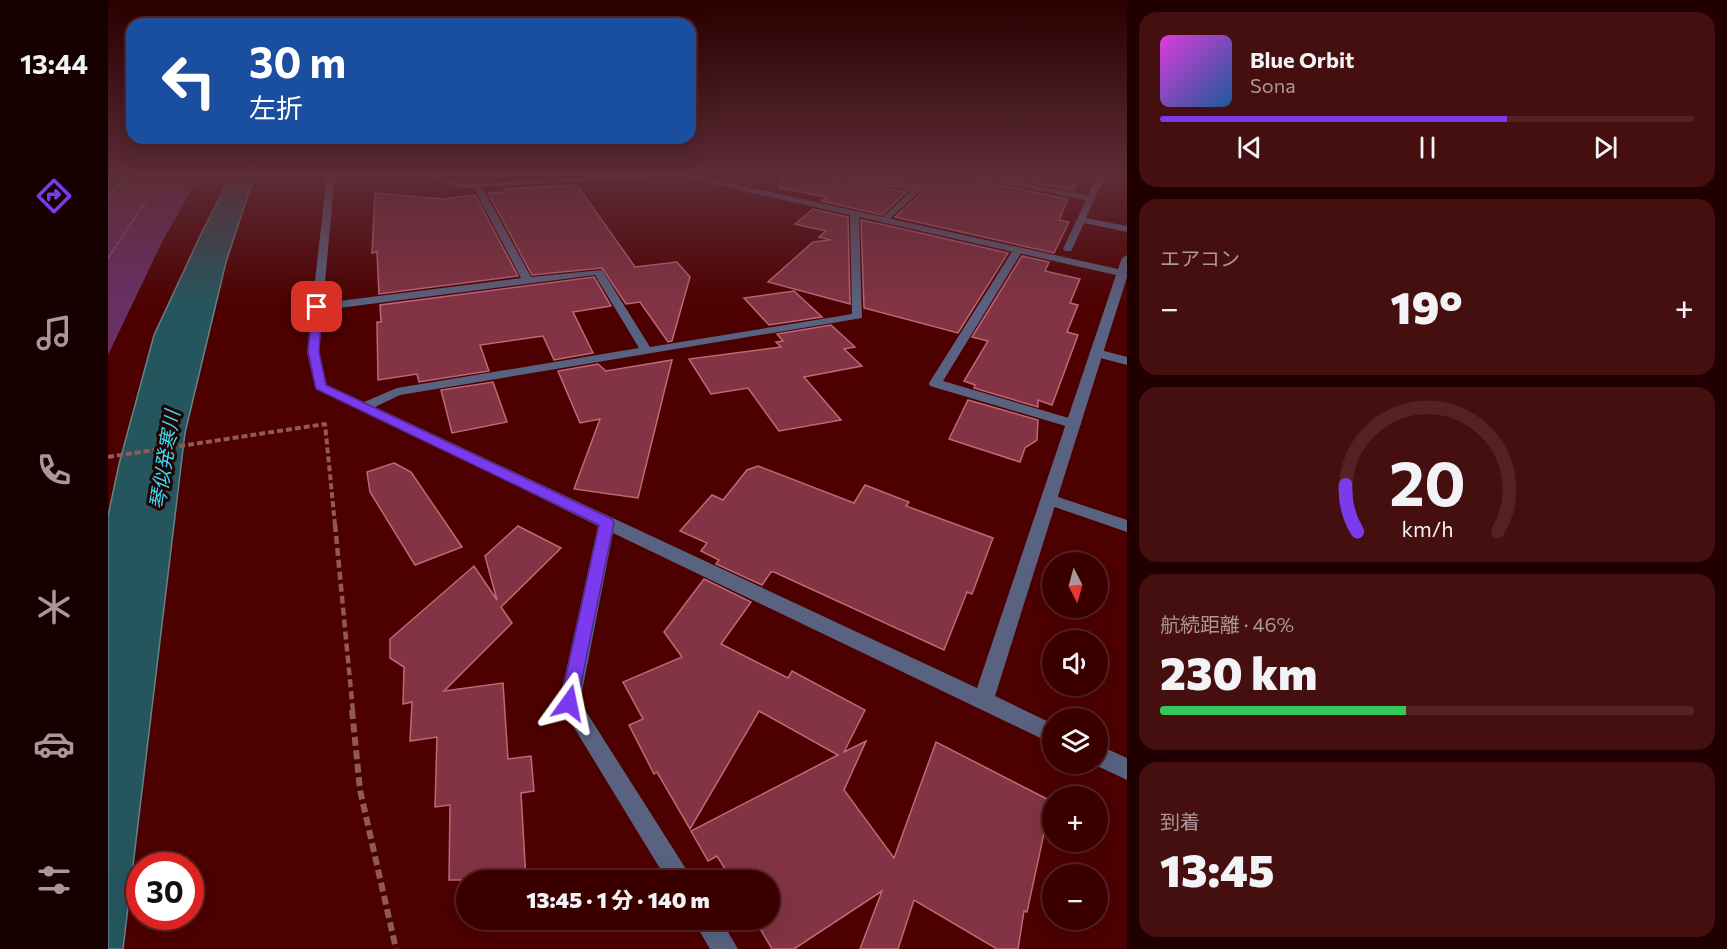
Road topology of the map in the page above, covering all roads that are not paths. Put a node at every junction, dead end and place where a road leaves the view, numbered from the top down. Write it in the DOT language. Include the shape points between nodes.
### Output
graph roads {
  1 [pos="326,218"];
  2 [pos="495,218"];
  3 [pos="854,218"];
  4 [pos="877,218"];
  5 [pos="885,220"];
  6 [pos="1081,220"];
  7 [pos="1127,228"];
  8 [pos="1068,249"];
  9 [pos="1018,250"];
  10 [pos="1126,268"];
  11 [pos="528,281"];
  12 [pos="317,307"];
  13 [pos="647,351"];
  14 [pos="1096,353"];
  15 [pos="1127,361"];
  16 [pos="364,407"];
  17 [pos="1074,424"];
  18 [pos="1049,499"];
  19 [pos="607,523"];
  20 [pos="1127,526"];
  21 [pos="983,701"];
  22 [pos="1042,729"];
  23 [pos="1108,760"];
  24 [pos="1127,769"];
  25 [pos="675,870"];
  26 [pos="713,930"];
  27 [pos="725,949"];
  1 -- 12 [label="street"];
  2 -- 11 [label="street"];
  3 -- 13 [label="street" via="858,316"];
  4 -- 5 [label="street"];
  5 -- 9 [label="street"];
  6 -- 7 [label="street"];
  6 -- 8 [label="street"];
  9 -- 10 [label="street"];
  9 -- 17 [label="street" via="935,383"];
  10 -- 14 [label="street"];
  11 -- 12 [label="street"];
  11 -- 13 [label="street" via="598,272"];
  12 -- 16 [label="street" via="313,352 321,387"];
  13 -- 16 [label="street" via="397,392"];
  14 -- 15 [label="street"];
  14 -- 17 [label="street"];
  16 -- 19 [label="street"];
  17 -- 18 [label="street"];
  18 -- 20 [label="street"];
  18 -- 21 [label="street"];
  19 -- 21 [label="street"];
  19 -- 25 [label="street" via="569,703"];
  21 -- 22 [label="street"];
  23 -- 24 [label="street"];
  26 -- 27 [label="street"];
}
